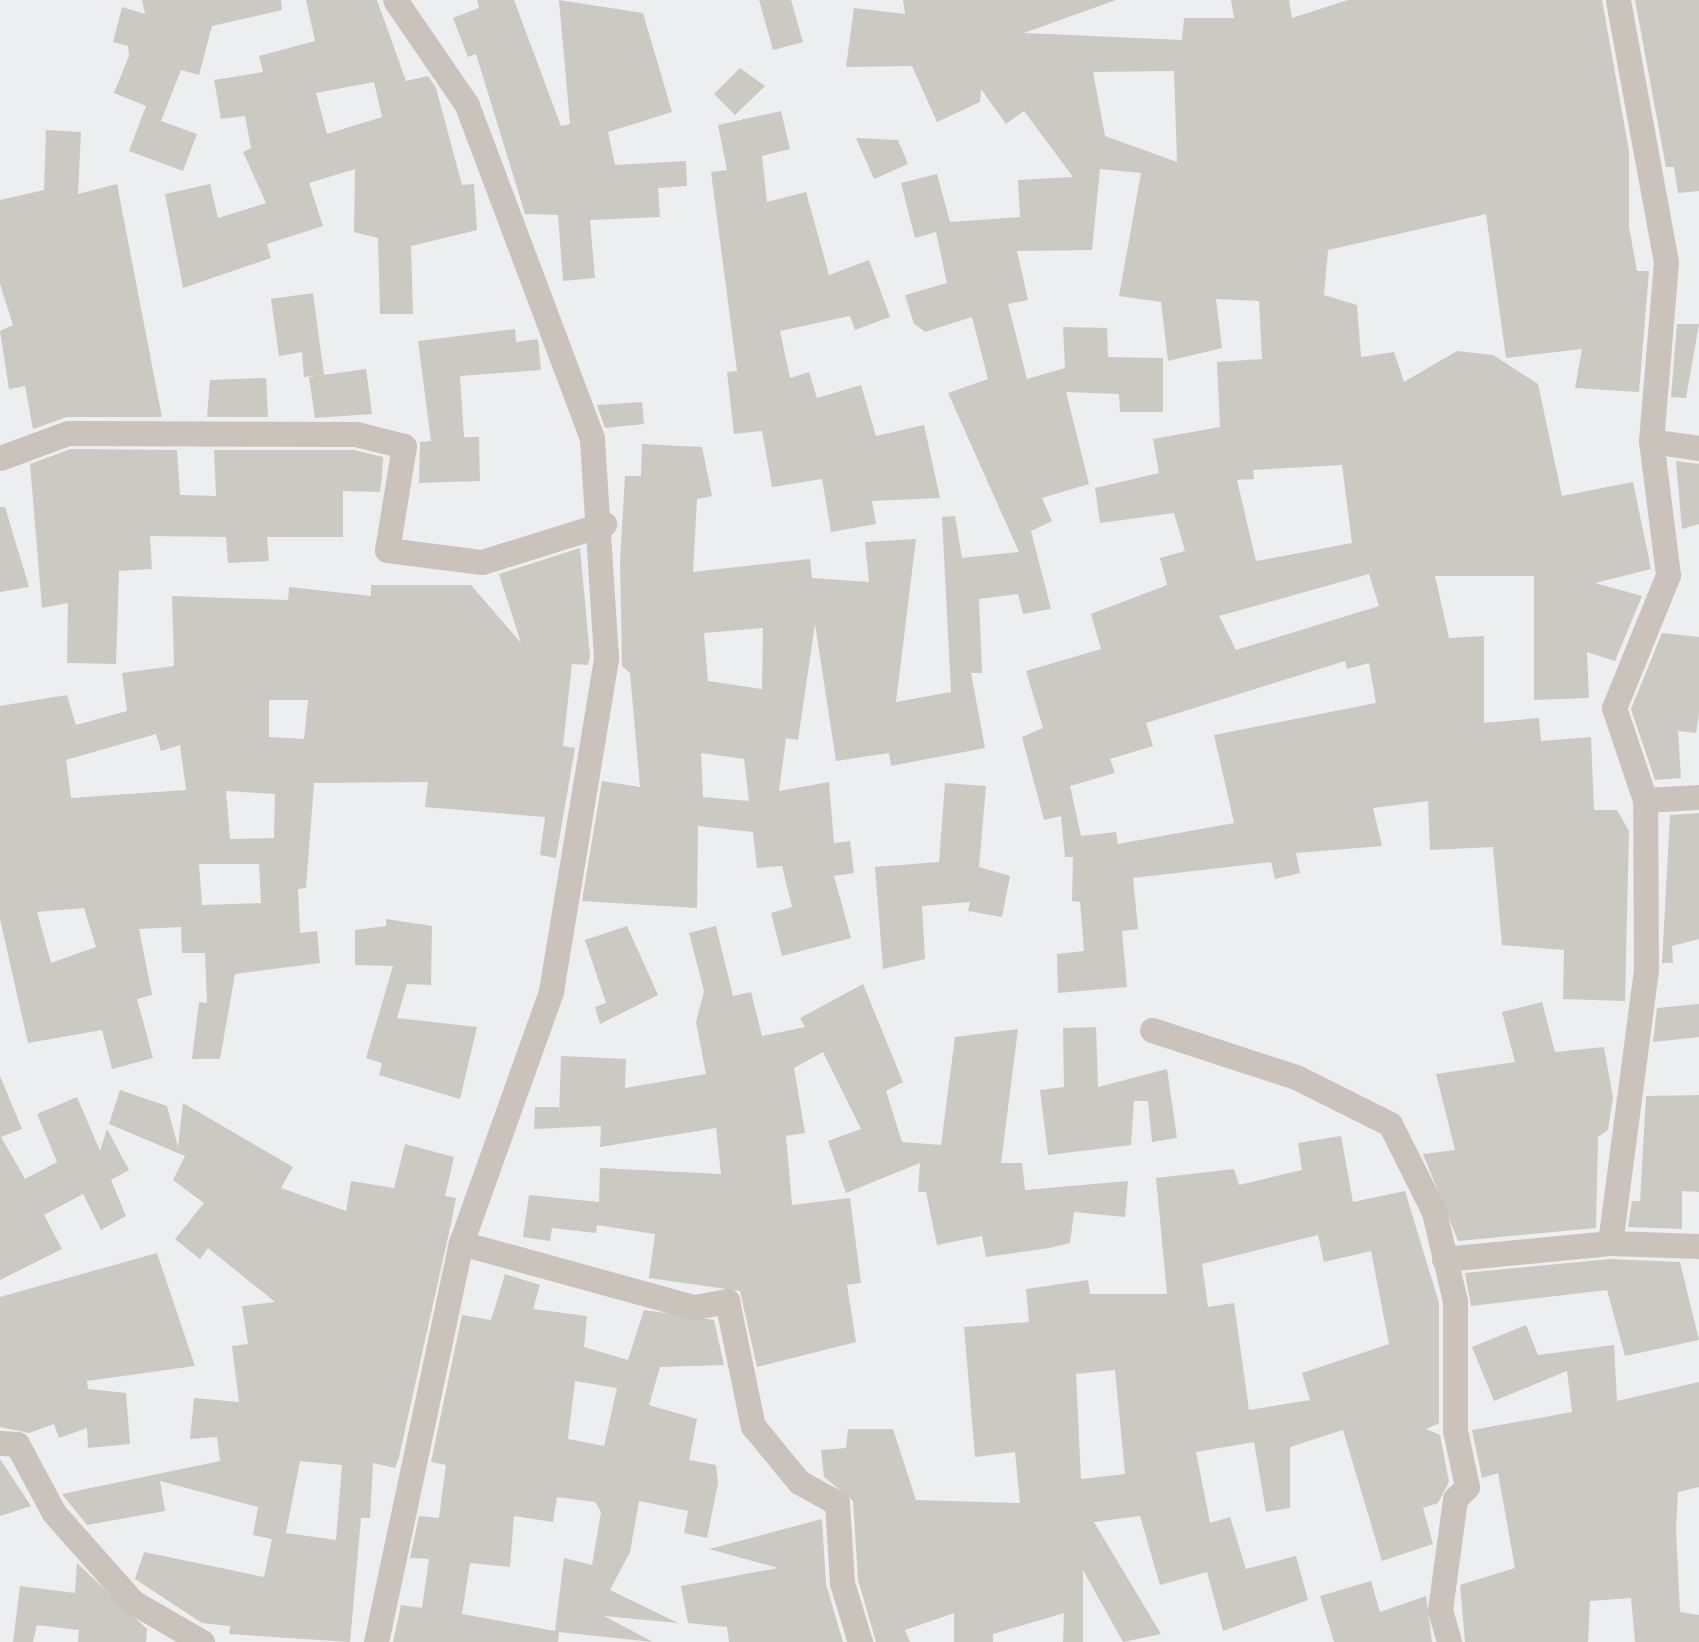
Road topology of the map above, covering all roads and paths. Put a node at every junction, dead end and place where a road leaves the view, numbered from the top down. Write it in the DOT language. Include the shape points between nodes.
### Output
graph roads {
  1 [pos="394,0"];
  2 [pos="1618,0"];
  3 [pos="1651,441"];
  4 [pos="1699,448"];
  5 [pos="0,458"];
  6 [pos="604,524"];
  7 [pos="1699,797"];
  8 [pos="1645,800"];
  9 [pos="1152,1030"];
  10 [pos="462,1243"];
  11 [pos="1610,1243"];
  12 [pos="1699,1246"];
  13 [pos="1444,1259"];
  14 [pos="0,1442"];
  15 [pos="202,1642"];
  16 [pos="376,1642"];
  17 [pos="860,1642"];
  18 [pos="1449,1642"];
  1 -- 6 [label="street" via="467,105 592,438"];
  2 -- 3 [label="street" via="1666,262"];
  3 -- 4 [label="street"];
  3 -- 8 [label="street" via="1668,574 1614,708"];
  5 -- 6 [label="street" via="68,433 356,434 404,446 387,550 482,562"];
  6 -- 10 [label="street" via="606,657 551,991"];
  7 -- 8 [label="street"];
  8 -- 11 [label="street" via="1646,969"];
  9 -- 13 [label="street" via="1296,1077 1390,1124 1434,1212"];
  10 -- 16 [label="street"];
  10 -- 17 [label="street" via="694,1308 727,1301 752,1426 798,1482 837,1503 842,1583"];
  11 -- 12 [label="street"];
  11 -- 13 [label="street"];
  13 -- 18 [label="street" via="1467,1487 1455,1499 1440,1610"];
  14 -- 15 [label="street" via="16,1444 54,1513 133,1602"];
}
